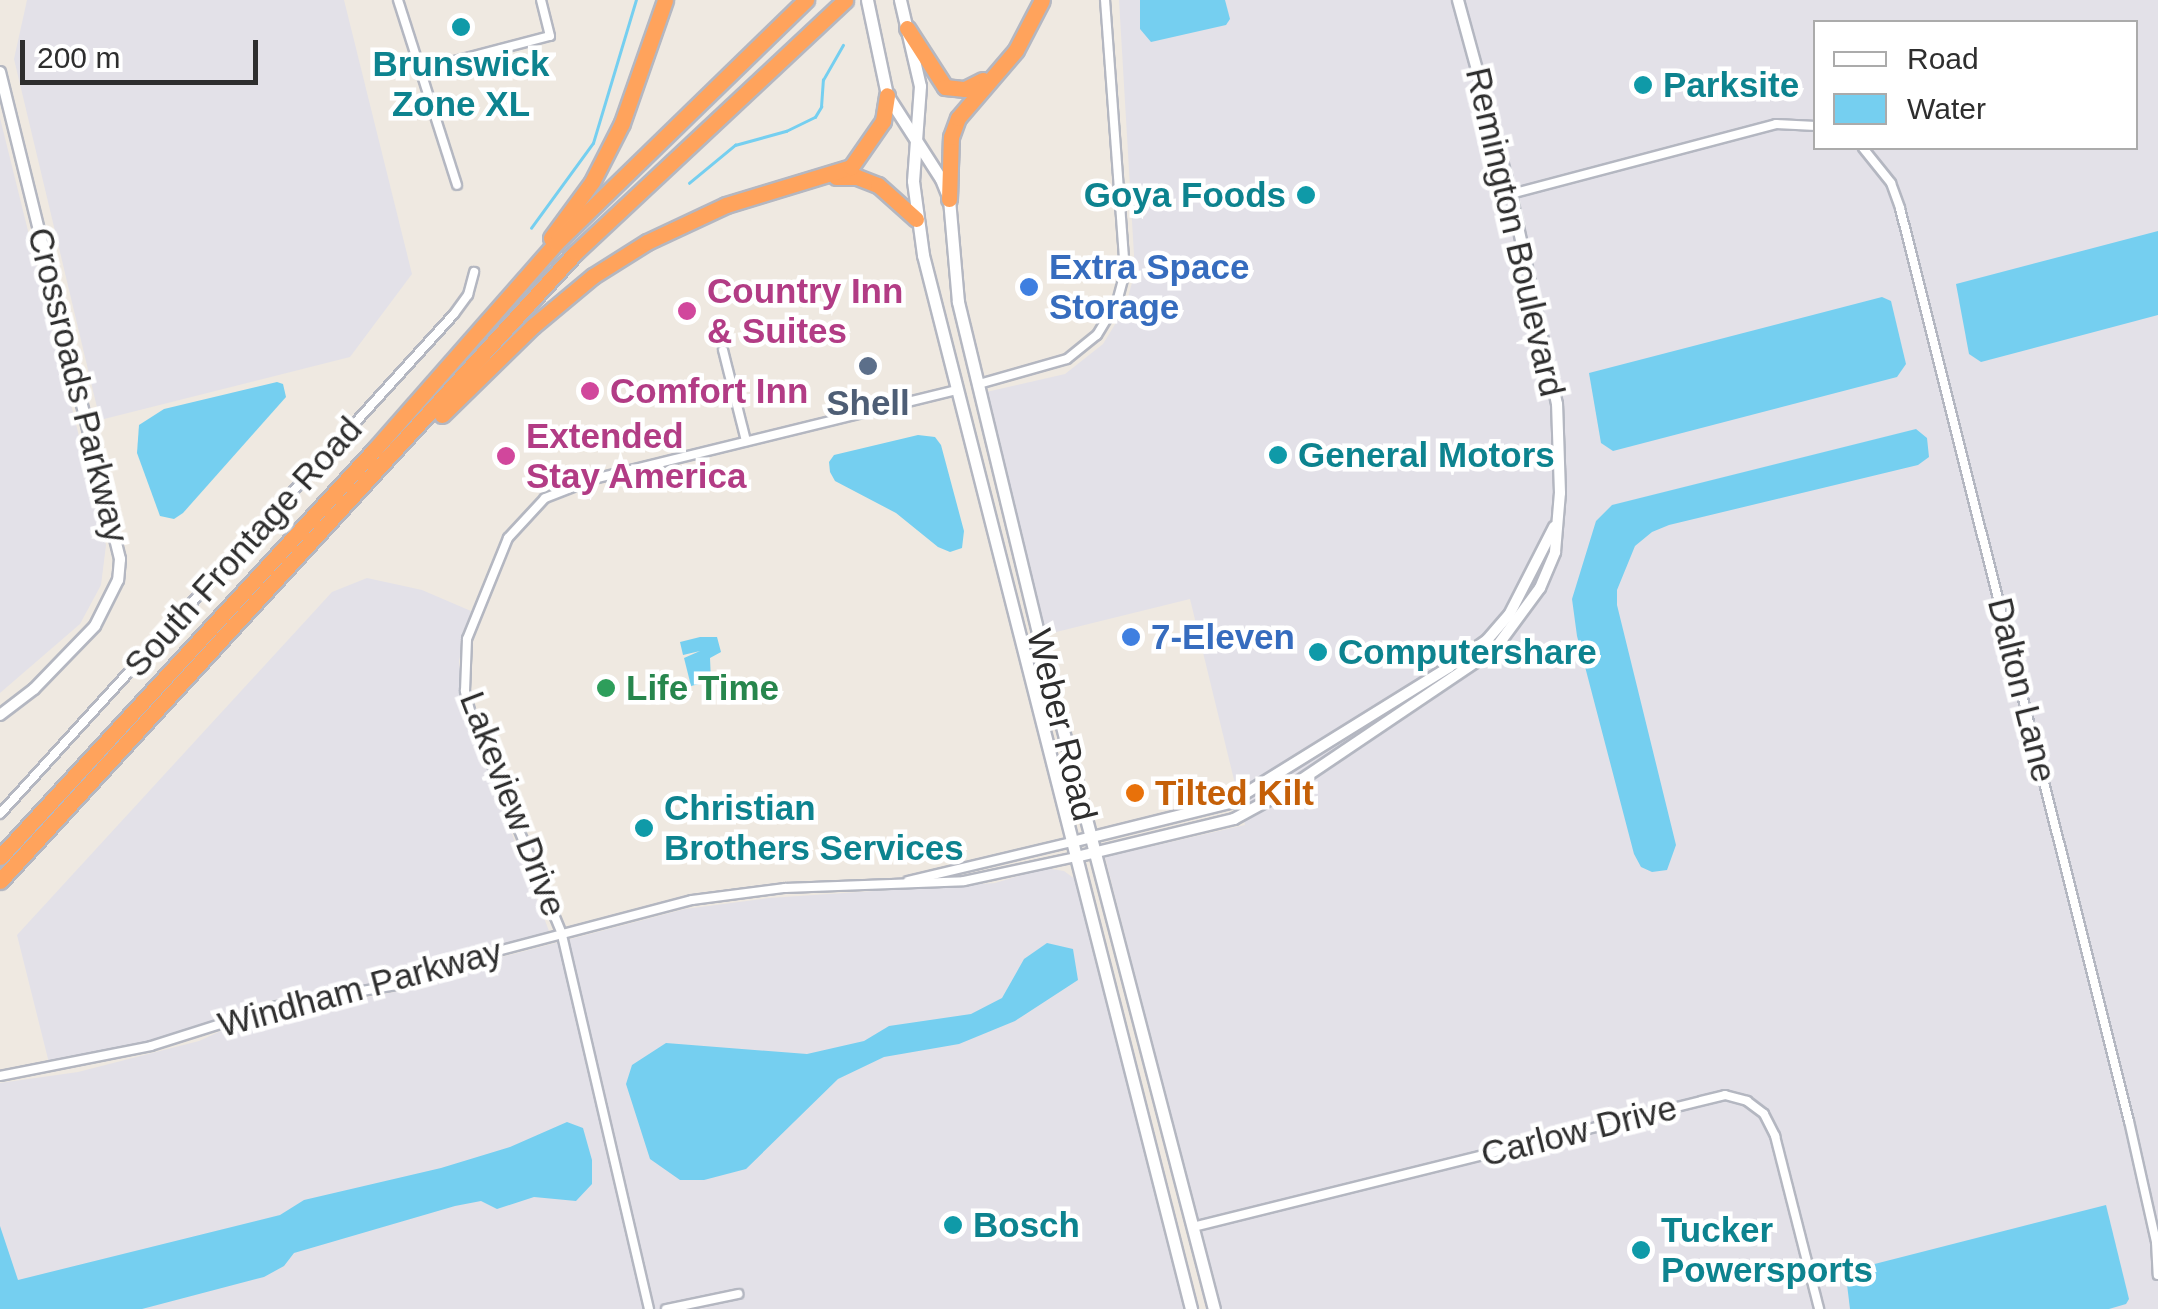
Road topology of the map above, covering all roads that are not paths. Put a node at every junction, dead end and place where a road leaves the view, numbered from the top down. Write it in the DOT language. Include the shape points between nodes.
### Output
graph roads {
  1 [pos="398,0"];
  2 [pos="542,0"];
  3 [pos="665,0"];
  4 [pos="806,0"];
  5 [pos="845,0"];
  6 [pos="867,0"];
  7 [pos="900,0"];
  8 [pos="1042,0"];
  9 [pos="1106,0"];
  10 [pos="1458,0"];
  11 [pos="907,28"];
  12 [pos="999,68"];
  13 [pos="420,70"];
  14 [pos="0,72"];
  15 [pos="887,96"];
  16 [pos="1813,126"];
  17 [pos="918,143"];
  18 [pos="1865,150"];
  19 [pos="832,176"];
  20 [pos="457,184"];
  21 [pos="1510,194"];
  22 [pos="949,199"];
  23 [pos="916,219"];
  24 [pos="474,272"];
  25 [pos="723,350"];
  26 [pos="980,384"];
  27 [pos="956,390"];
  28 [pos="414,434"];
  29 [pos="746,442"];
  30 [pos="375,449"];
  31 [pos="1554,526"];
  32 [pos="0,715"];
  33 [pos="0,814"];
  34 [pos="1090,838"];
  35 [pos="1072,842"];
  36 [pos="1094,853"];
  37 [pos="0,857"];
  38 [pos="1076,857"];
  39 [pos="0,882"];
  40 [pos="899,884"];
  41 [pos="562,934"];
  42 [pos="0,1076"];
  43 [pos="1193,1226"];
  44 [pos="2157,1244"];
  45 [pos="2158,1275"];
  46 [pos="738,1294"];
  47 [pos="650,1309"];
  48 [pos="666,1309"];
  49 [pos="1190,1309"];
  50 [pos="1214,1309"];
  51 [pos="1819,1309"];
  1 -- 13 [label="street"];
  2 -- 13 [label="street" via="550,36"];
  3 -- 30 [label="highway" via="642,74 592,182"];
  4 -- 30 [label="highway" via="556,244"];
  5 -- 28 [label="highway" via="575,253"];
  6 -- 15 [label="main road, Weber Road"];
  7 -- 11 [label="main road, Weber Road"];
  8 -- 12 [label="highway"];
  9 -- 26 [label="street" via="1124,272 1117,302 1097,335 1067,359"];
  10 -- 21 [label="street, Remington Boulevard"];
  11 -- 12 [label="highway" via="944,87 965,89"];
  11 -- 17 [label="main road, Weber Road" via="920,86"];
  12 -- 22 [label="highway" via="955,127"];
  13 -- 20 [label="street"];
  14 -- 32 [label="street, Crossroads Parkway" via="120,559 118,580 95,626 34,690"];
  15 -- 17 [label="main road, Weber Road"];
  15 -- 19 [label="highway" via="883,121 864,155"];
  16 -- 21 [label="street" via="1776,124"];
  17 -- 22 [label="main road, Weber Road"];
  17 -- 23 [label="main road, Weber Road"];
  18 -- 44 [label="street, Dalton Lane" via="1891,183 1901,211"];
  19 -- 23 [label="highway" via="868,180 897,197"];
  19 -- 28 [label="highway" via="726,205 647,242 594,276"];
  21 -- 31 [label="street, Remington Boulevard" via="1558,404"];
  22 -- 26 [label="main road, Weber Road" via="958,302"];
  23 -- 27 [label="main road, Weber Road"];
  24 -- 33 [label="street, South Frontage Road" via="468,294 444,325"];
  25 -- 29 [label="street"];
  26 -- 34 [label="main road, Weber Road"];
  27 -- 29 [label="street, Lakeview Drive"];
  27 -- 35 [label="main road, Weber Road"];
  28 -- 39 [label="highway"];
  29 -- 41 [label="street, Lakeview Drive" via="594,479 545,498 508,538 475,617 464,666 471,714"];
  30 -- 37 [label="highway"];
  31 -- 34 [label="street, Remington Boulevard" via="1508,615 1449,667 1230,803"];
  31 -- 36 [label="street, Remington Boulevard" via="1554,552 1518,622 1456,677 1234,819"];
  34 -- 35 [label="street, Remington Boulevard"];
  34 -- 36 [label="main road, Weber Road"];
  35 -- 38 [label="main road, Weber Road"];
  35 -- 40 [label="street"];
  36 -- 38 [label="street, Remington Boulevard"];
  36 -- 43 [label="main road, Weber Road"];
  38 -- 40 [label="street, Windham Parkway" via="964,881"];
  38 -- 49 [label="main road, Weber Road"];
  40 -- 41 [label="street, Windham Parkway" via="726,895"];
  41 -- 42 [label="street, Windham Parkway" via="402,984 277,1006 151,1046"];
  41 -- 47 [label="street, Lakeview Drive"];
  43 -- 50 [label="main road, Weber Road"];
  43 -- 51 [label="street, Carlow Drive" via="1725,1096 1764,1114 1774,1136"];
  44 -- 45 [label="street, Dalton Lane"];
  46 -- 48 [label="street"];
}
